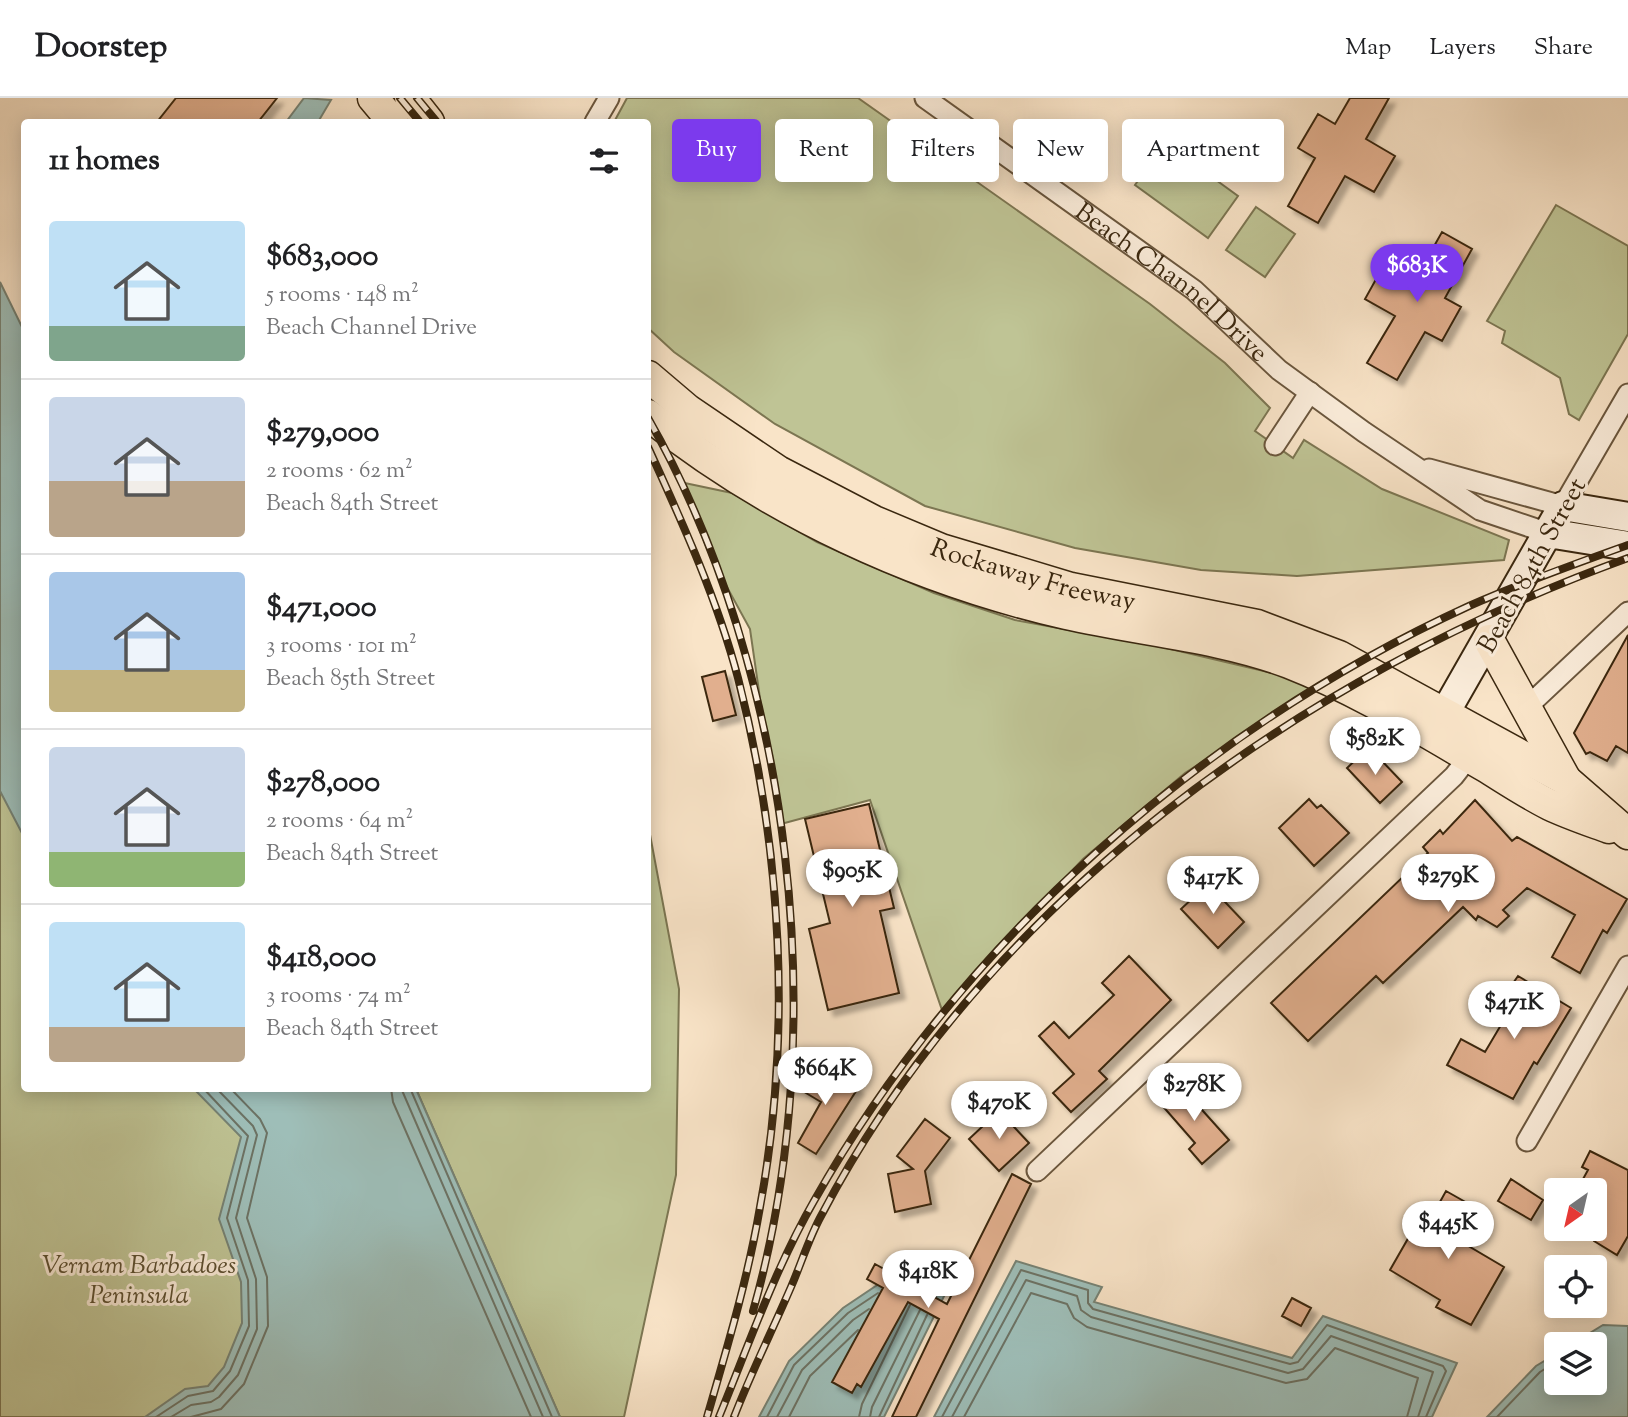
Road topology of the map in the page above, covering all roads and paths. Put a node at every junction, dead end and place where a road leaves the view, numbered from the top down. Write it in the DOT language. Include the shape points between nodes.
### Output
graph roads {
  1 [pos="373,98"];
  2 [pos="410,98"];
  3 [pos="609,98"];
  4 [pos="925,98"];
  5 [pos="390,119"];
  6 [pos="427,119"];
  7 [pos="597,119"];
  8 [pos="651,379"];
  9 [pos="1310,392"];
  10 [pos="1628,394"];
  11 [pos="651,417"];
  12 [pos="1275,445"];
  13 [pos="1418,467"];
  14 [pos="1563,506"];
  15 [pos="1628,517"];
  16 [pos="1548,533"];
  17 [pos="1628,546"];
  18 [pos="1628,612"];
  19 [pos="1489,640"];
  20 [pos="1526,708"];
  21 [pos="1439,724"];
  22 [pos="1477,745"];
  23 [pos="1566,780"];
  24 [pos="1628,835"];
  25 [pos="1628,966"];
  26 [pos="1527,1141"];
  27 [pos="1037,1171"];
  1 -- 5 [label="main road"];
  2 -- 6 [label="main road"];
  3 -- 7 [label="street"];
  4 -- 9 [label="street, Beach Channel Drive" via="1194,290 1261,354"];
  8 -- 21 [label="main road, Rockaway Freeway" via="688,410 778,471 908,536 971,560 1071,588 1197,611 1284,634 1367,670"];
  9 -- 12 [label="street"];
  9 -- 13 [label="street, Beach Channel Drive"];
  10 -- 14 [label="street, Beach 84th Street"];
  11 -- 21 [label="main road, Rockaway Freeway" via="737,479 890,557 1041,608 1258,653"];
  13 -- 14 [label="street, Beach Channel Drive"];
  13 -- 16 [label="street, Beach Channel Drive" via="1480,510"];
  14 -- 15 [label="street"];
  14 -- 16 [label="street, Beach 84th Street"];
  16 -- 17 [label="street"];
  16 -- 19 [label="street, Beach 84th Street"];
  18 -- 20 [label="street"];
  19 -- 20 [label="main road"];
  19 -- 21 [label="street, Beach 84th Street"];
  20 -- 23 [label="main road"];
  21 -- 22 [label="main road"];
  22 -- 23 [label="main road"];
  22 -- 24 [label="main road" via="1550,804"];
  22 -- 27 [label="street"];
  23 -- 24 [label="main road"];
  25 -- 26 [label="street"];
}
